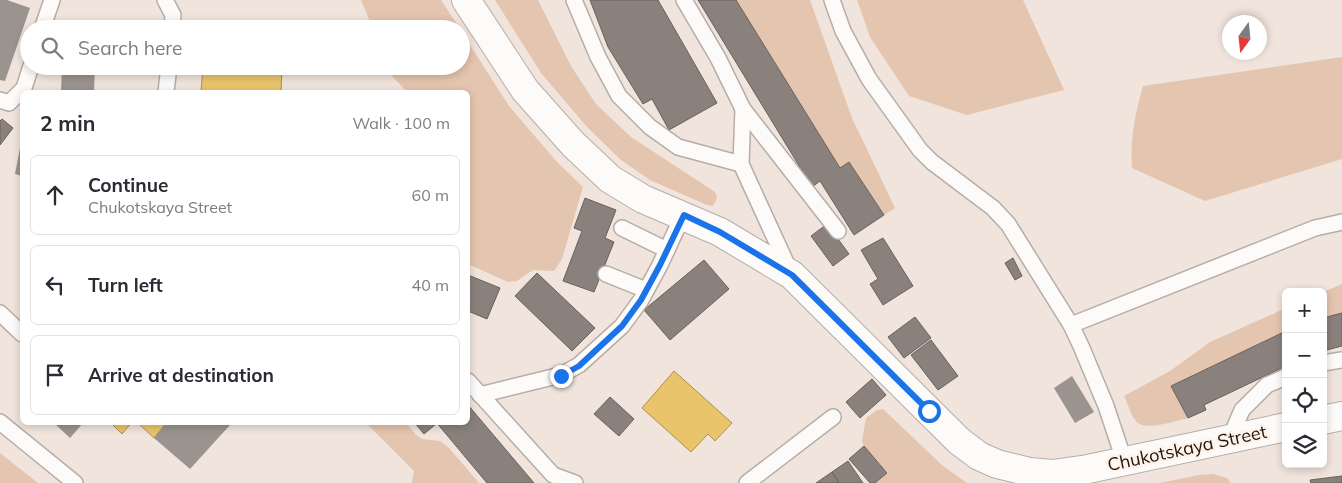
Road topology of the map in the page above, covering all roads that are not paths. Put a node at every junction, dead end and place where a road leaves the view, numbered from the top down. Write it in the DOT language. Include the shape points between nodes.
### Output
graph roads {
  1 [pos="52,0"];
  2 [pos="165,0"];
  3 [pos="466,0"];
  4 [pos="574,0"];
  5 [pos="684,0"];
  6 [pos="832,0"];
  7 [pos="45,20"];
  8 [pos="173,20"];
  9 [pos="28,75"];
  10 [pos="168,75"];
  11 [pos="22,90"];
  12 [pos="166,90"];
  13 [pos="20,92"];
  14 [pos="0,100"];
  15 [pos="743,109"];
  16 [pos="741,164"];
  17 [pos="684,215"];
  18 [pos="1342,222"];
  19 [pos="622,228"];
  20 [pos="838,231"];
  21 [pos="667,250"];
  22 [pos="606,274"];
  23 [pos="792,275"];
  24 [pos="646,290"];
  25 [pos="0,313"];
  26 [pos="1071,325"];
  27 [pos="20,332"];
  28 [pos="1342,360"];
  29 [pos="1327,362"];
  30 [pos="1284,378"];
  31 [pos="470,383"];
  32 [pos="480,395"];
  33 [pos="1342,416"];
  34 [pos="833,417"];
  35 [pos="1327,419"];
  36 [pos="0,422"];
  37 [pos="1282,428"];
  38 [pos="1230,438"];
  39 [pos="1124,460"];
  40 [pos="556,479"];
  41 [pos="74,483"];
  42 [pos="575,483"];
  43 [pos="747,483"];
  1 -- 7 [label="lane"];
  2 -- 8 [label="lane" via="174,15"];
  3 -- 17 [label="street, Chukotskaya Street" via="525,90 573,144 610,180 643,199"];
  4 -- 16 [label="lane" via="598,58 619,96 650,127 678,147"];
  5 -- 15 [label="lane"];
  6 -- 26 [label="lane" via="843,31 869,79 920,150 993,208 1008,224"];
  9 -- 11 [label="lane"];
  10 -- 12 [label="lane"];
  13 -- 14 [label="lane" via="9,103"];
  15 -- 16 [label="lane"];
  15 -- 20 [label="lane"];
  16 -- 23 [label="lane"];
  17 -- 21 [label="lane"];
  17 -- 23 [label="street, Chukotskaya Street" via="720,232"];
  18 -- 26 [label="lane" via="1315,228"];
  19 -- 21 [label="lane"];
  21 -- 24 [label="lane"];
  22 -- 24 [label="lane"];
  23 -- 39 [label="street, Chukotskaya Street" via="959,441 979,456 1012,468 1052,474"];
  24 -- 32 [label="lane" via="622,326 571,371"];
  25 -- 27 [label="lane"];
  26 -- 39 [label="lane" via="1106,406"];
  28 -- 29 [label="lane"];
  30 -- 38 [label="lane" via="1267,385 1242,410"];
  31 -- 32 [label="lane"];
  32 -- 40 [label="lane"];
  33 -- 35 [label="street"];
  34 -- 43 [label="lane"];
  36 -- 41 [label="lane"];
  37 -- 38 [label="street, Chukotskaya Street"];
  38 -- 39 [label="street, Chukotskaya Street"];
  40 -- 42 [label="lane"];
}
